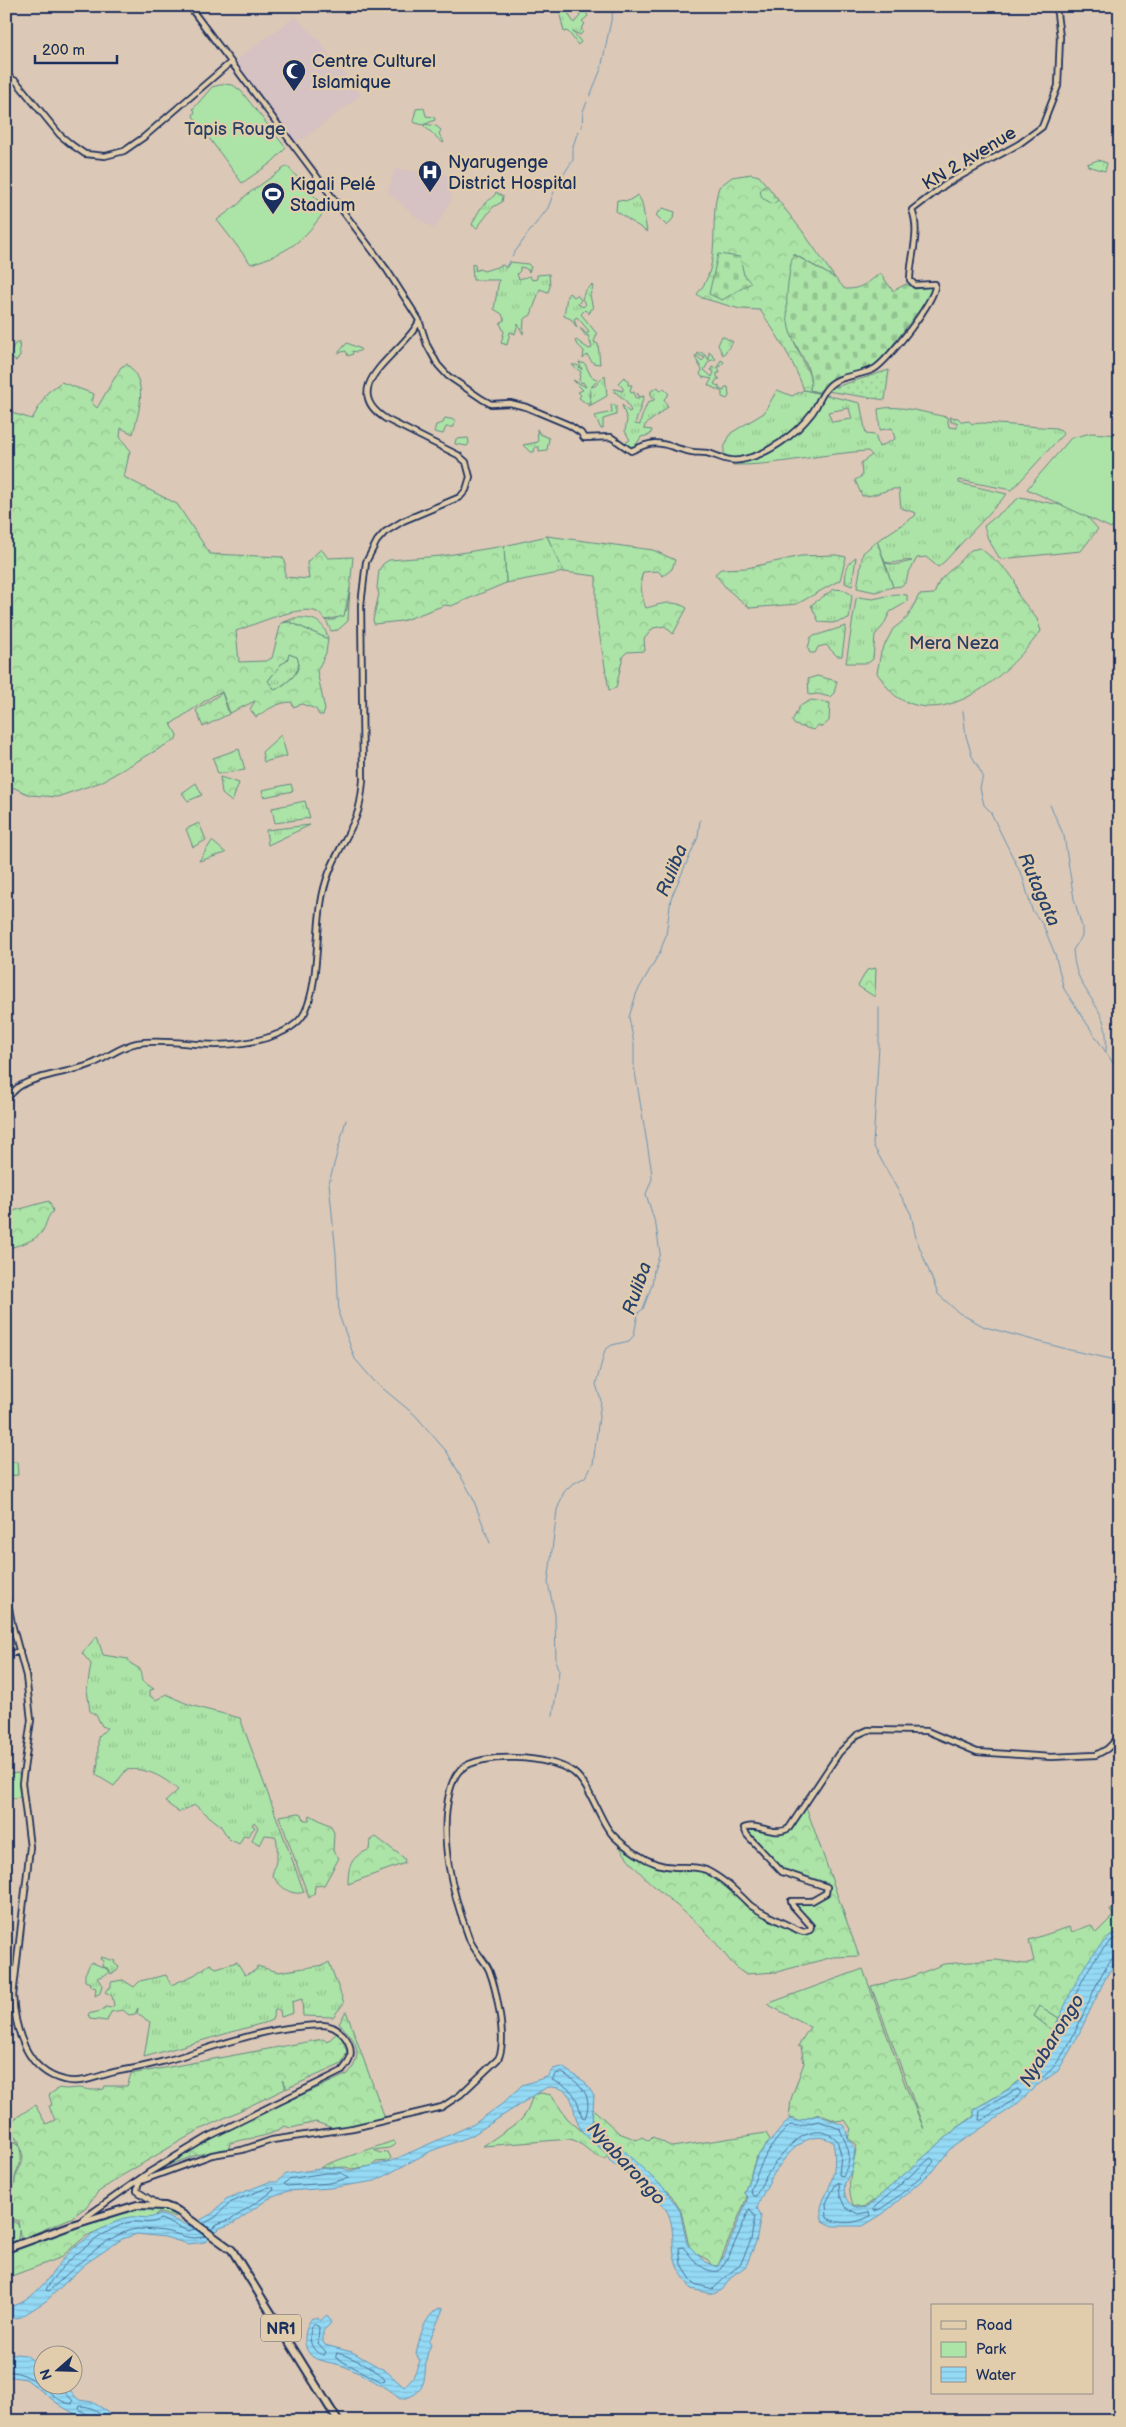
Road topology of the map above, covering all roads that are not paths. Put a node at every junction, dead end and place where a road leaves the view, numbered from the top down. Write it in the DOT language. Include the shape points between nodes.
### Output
graph roads {
  1 [pos="189,6"];
  2 [pos="1056,6"];
  3 [pos="231,62"];
  4 [pos="6,76"];
  5 [pos="419,320"];
  6 [pos="6,1098"];
  7 [pos="6,1592"];
  8 [pos="20,1651"];
  9 [pos="6,1655"];
  10 [pos="1120,1736"];
  11 [pos="160,2206"];
  12 [pos="75,2224"];
  13 [pos="6,2249"];
  14 [pos="338,2421"];
  1 -- 3 [label="main road, KN 2 Avenue"];
  2 -- 5 [label="main road, KN 2 Avenue" via="1060,37 1058,86 1042,127 1019,144 946,184 912,210 915,239 910,280 914,285 935,284 936,290 926,306 878,367 828,386 812,413 758,456 729,461 654,442 631,451 611,437 584,438 569,425 526,407 510,403 491,404 459,384 438,365"];
  3 -- 4 [label="main road" via="144,137 124,151 105,156 85,154 72,145 16,81"];
  3 -- 5 [label="main road, KN 2 Avenue" via="378,257"];
  5 -- 6 [label="main road" via="409,338 384,360 370,382 369,404 386,419 462,458 469,472 469,484 460,497 385,532 366,562 361,605 361,798 326,880 304,1014 290,1029 277,1035 229,1044 137,1043 91,1064 21,1085"];
  7 -- 8 [label="main road"];
  8 -- 9 [label="main road"];
  8 -- 12 [label="main road" via="30,1707 30,1735 22,1783 30,1847 13,1996 20,2038 36,2062 55,2077 76,2082 128,2071 250,2035 323,2025 339,2031 350,2052 342,2071 208,2137 148,2172"];
  10 -- 11 [label="main road" via="1096,1755 1075,1758 977,1752 927,1730 876,1729 857,1736 831,1764 789,1828 779,1832 744,1828 782,1872 827,1887 826,1893 816,1900 791,1901 811,1926 804,1932 754,1908 741,1893 706,1871 658,1864 626,1847 609,1830 578,1776 566,1768 525,1758 492,1759 469,1764 458,1772 451,1786 447,1853 469,1940 488,1969 494,1985 501,2026 498,2059 460,2095 442,2107 212,2155 138,2184 137,2191"];
  11 -- 12 [label="highway, NR1" via="137,2205"];
  11 -- 14 [label="highway, NR1" via="178,2211 232,2250"];
  12 -- 13 [label="highway, NR1"];
}
